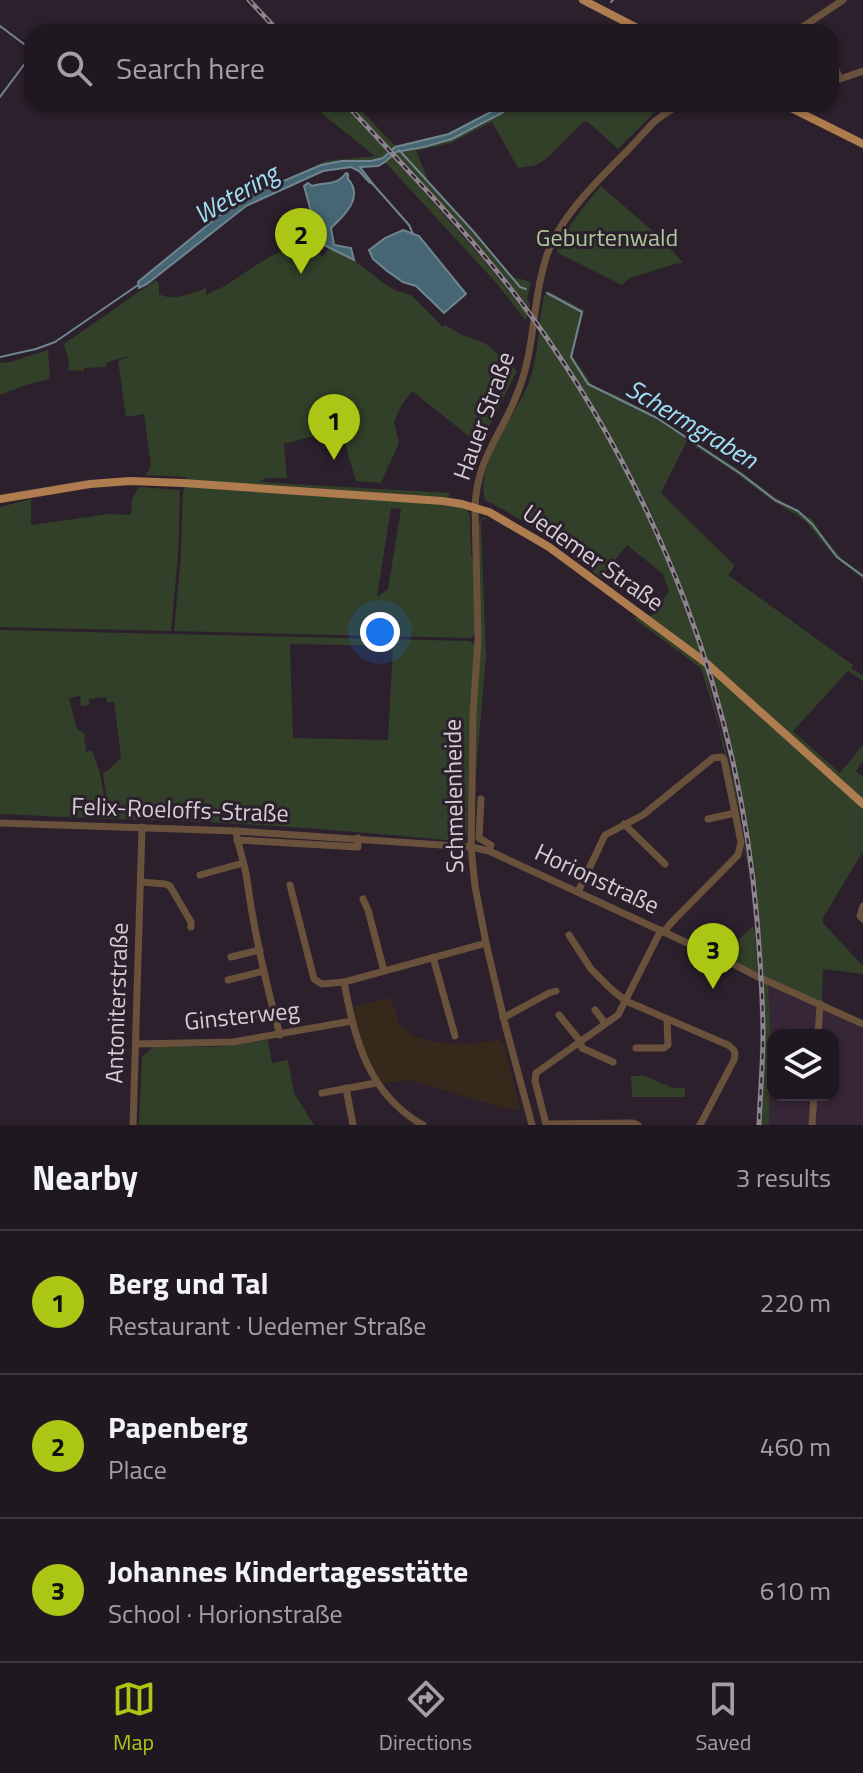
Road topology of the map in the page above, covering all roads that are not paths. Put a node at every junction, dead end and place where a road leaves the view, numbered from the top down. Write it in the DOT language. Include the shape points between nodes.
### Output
graph roads {
  1 [pos="583,0"];
  2 [pos="843,0"];
  3 [pos="630,24"];
  4 [pos="807,24"];
  5 [pos="863,71"];
  6 [pos="839,77"];
  7 [pos="668,112"];
  8 [pos="799,112"];
  9 [pos="863,144"];
  10 [pos="0,499"];
  11 [pos="475,507"];
  12 [pos="481,799"];
  13 [pos="863,804"];
  14 [pos="735,813"];
  15 [pos="708,819"];
  16 [pos="0,823"];
  17 [pos="624,824"];
  18 [pos="142,827"];
  19 [pos="236,831"];
  20 [pos="358,838"];
  21 [pos="237,840"];
  22 [pos="471,847"];
  23 [pos="489,851"];
  24 [pos="243,863"];
  25 [pos="665,864"];
  26 [pos="200,875"];
  27 [pos="141,882"];
  28 [pos="290,885"];
  29 [pos="578,892"];
  30 [pos="363,899"];
  31 [pos="863,906"];
  32 [pos="863,919"];
  33 [pos="191,927"];
  34 [pos="663,931"];
  35 [pos="569,935"];
  36 [pos="486,943"];
  37 [pos="260,950"];
  38 [pos="231,957"];
  39 [pos="433,957"];
  40 [pos="264,971"];
  41 [pos="384,971"];
  42 [pos="228,980"];
  43 [pos="344,982"];
  44 [pos="556,991"];
  45 [pos="626,1001"];
  46 [pos="820,1004"];
  47 [pos="595,1010"];
  48 [pos="273,1011"];
  49 [pos="559,1015"];
  50 [pos="246,1017"];
  51 [pos="503,1018"];
  52 [pos="667,1019"];
  53 [pos="352,1021"];
  54 [pos="862,1022"];
  55 [pos="605,1023"];
  56 [pos="818,1029"];
  57 [pos="280,1035"];
  58 [pos="455,1036"];
  59 [pos="580,1041"];
  60 [pos="136,1044"];
  61 [pos="636,1048"];
  62 [pos="613,1062"];
  63 [pos="376,1083"];
  64 [pos="346,1088"];
  65 [pos="322,1093"];
  66 [pos="814,1101"];
  67 [pos="701,1122"];
  68 [pos="133,1125"];
  69 [pos="353,1125"];
  70 [pos="423,1125"];
  71 [pos="532,1125"];
  72 [pos="546,1125"];
  73 [pos="638,1125"];
  74 [pos="713,1125"];
  75 [pos="812,1125"];
  1 -- 3 [label="main road"];
  2 -- 4 [label="street"];
  5 -- 6 [label="street"];
  7 -- 11 [label="street, Hauer Straße" via="604,174 553,242 535,305 525,371 482,465"];
  8 -- 9 [label="main road"];
  10 -- 11 [label="main road, Uedemer Straße" via="90,484 143,482"];
  11 -- 13 [label="main road, Uedemer Straße" via="542,542 695,654"];
  11 -- 22 [label="street, Schmelenheide" via="478,640"];
  12 -- 23 [label="street" via="479,838 491,845"];
  14 -- 15 [label="street"];
  14 -- 17 [label="street" via="724,760 718,756"];
  14 -- 34 [label="street" via="738,855"];
  16 -- 18 [label="street, Felix-Roeloffs-Straße"];
  17 -- 25 [label="street"];
  17 -- 29 [label="street" via="605,835"];
  18 -- 19 [label="street, Felix-Roeloffs-Straße"];
  18 -- 27 [label="street, Antoniterstraße"];
  19 -- 20 [label="street, Felix-Roeloffs-Straße"];
  19 -- 21 [label="street"];
  20 -- 21 [label="street, Felix-Roeloffs-Straße" via="358,847"];
  20 -- 22 [label="street, Felix-Roeloffs-Straße"];
  21 -- 24 [label="street"];
  22 -- 23 [label="street, Horionstraße"];
  22 -- 36 [label="street, Schmelenheide"];
  23 -- 29 [label="street, Horionstraße"];
  24 -- 26 [label="street"];
  24 -- 37 [label="street"];
  27 -- 33 [label="street" via="170,886"];
  27 -- 60 [label="street, Antoniterstraße"];
  28 -- 43 [label="street" via="314,979 322,984"];
  29 -- 34 [label="street, Horionstraße"];
  30 -- 41 [label="street"];
  31 -- 32 [label="street"];
  34 -- 45 [label="street"];
  34 -- 46 [label="street, Horionstraße"];
  35 -- 45 [label="street" via="591,969"];
  36 -- 39 [label="street"];
  36 -- 51 [label="street, Schmelenheide"];
  37 -- 38 [label="street"];
  37 -- 40 [label="street"];
  39 -- 41 [label="street"];
  39 -- 58 [label="street"];
  40 -- 42 [label="street"];
  40 -- 48 [label="street"];
  41 -- 43 [label="street"];
  43 -- 53 [label="street"];
  44 -- 51 [label="street"];
  45 -- 52 [label="street"];
  45 -- 55 [label="street"];
  46 -- 54 [label="street, Horionstraße"];
  46 -- 56 [label="street"];
  47 -- 55 [label="street"];
  48 -- 50 [label="street"];
  48 -- 57 [label="street"];
  49 -- 59 [label="street"];
  51 -- 71 [label="street, Schmelenheide"];
  52 -- 61 [label="street" via="668,1045"];
  52 -- 67 [label="street" via="734,1049 734,1060"];
  53 -- 57 [label="street, Ginsterweg"];
  53 -- 63 [label="street"];
  55 -- 59 [label="street"];
  57 -- 60 [label="street, Ginsterweg" via="233,1042"];
  59 -- 62 [label="street" via="582,1048"];
  59 -- 72 [label="street" via="536,1073"];
  60 -- 68 [label="street, Antoniterstraße"];
  63 -- 64 [label="street"];
  63 -- 70 [label="street" via="401,1111"];
  64 -- 65 [label="street"];
  64 -- 69 [label="street"];
  66 -- 75 [label="street"];
  67 -- 74 [label="street"];
  72 -- 73 [label="street"];
}
